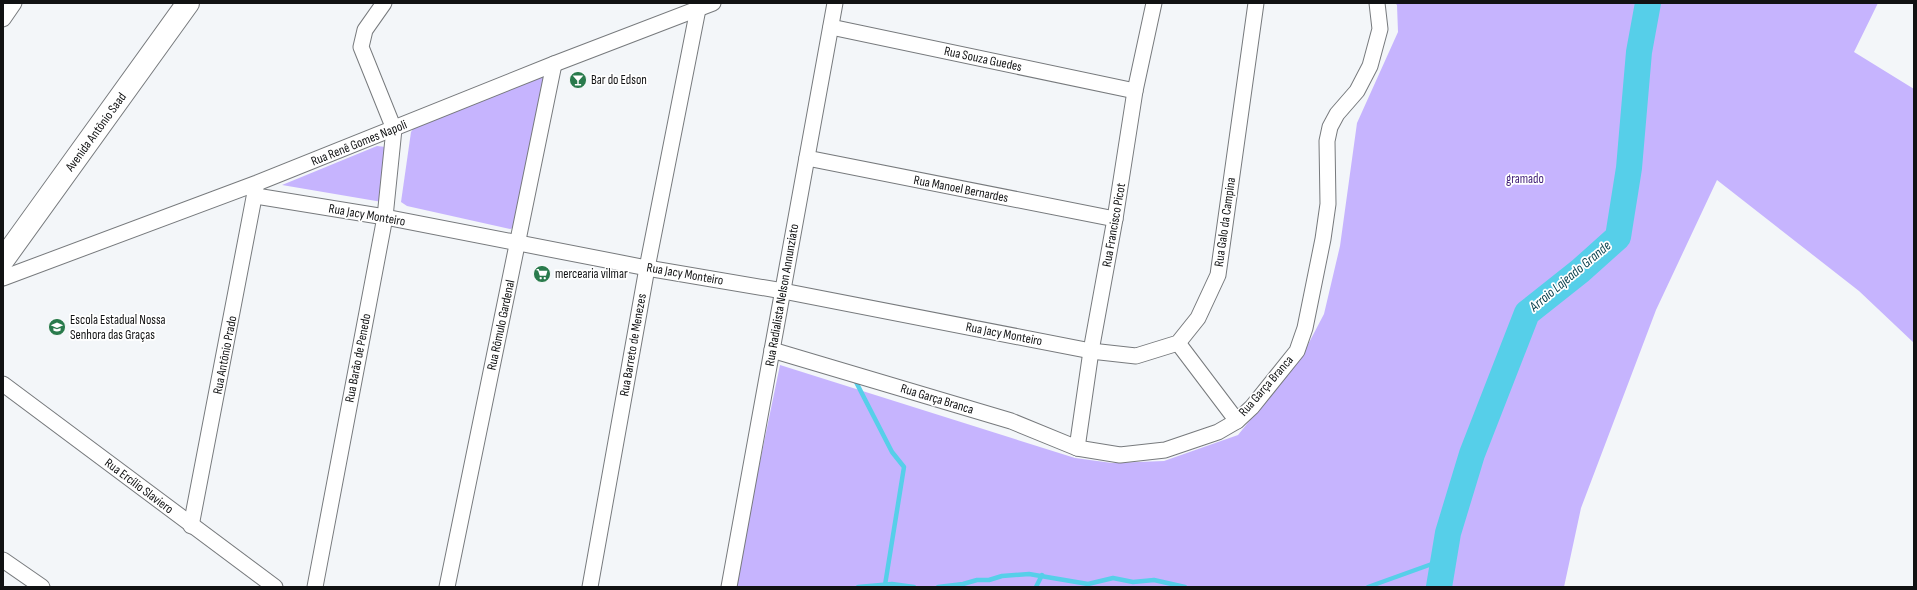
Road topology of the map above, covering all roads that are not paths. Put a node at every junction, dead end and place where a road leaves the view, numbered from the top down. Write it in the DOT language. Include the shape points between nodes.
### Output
graph roads {
  1 [pos="14,3"];
  2 [pos="188,3"];
  3 [pos="384,3"];
  4 [pos="713,3"];
  5 [pos="835,3"];
  6 [pos="1154,3"];
  7 [pos="1256,3"];
  8 [pos="1377,3"];
  9 [pos="698,9"];
  10 [pos="3,19"];
  11 [pos="831,27"];
  12 [pos="554,64"];
  13 [pos="1135,91"];
  14 [pos="394,129"];
  15 [pos="807,158"];
  16 [pos="256,190"];
  17 [pos="385,217"];
  18 [pos="1115,220"];
  19 [pos="518,244"];
  20 [pos="3,260"];
  21 [pos="647,268"];
  22 [pos="3,278"];
  23 [pos="783,291"];
  24 [pos="1178,343"];
  25 [pos="772,350"];
  26 [pos="1091,351"];
  27 [pos="3,384"];
  28 [pos="1237,420"];
  29 [pos="1077,448"];
  30 [pos="191,526"];
  31 [pos="3,560"];
  32 [pos="42,587"];
  33 [pos="275,587"];
  34 [pos="315,587"];
  35 [pos="447,587"];
  36 [pos="590,587"];
  37 [pos="729,587"];
  1 -- 10 [label="street"];
  2 -- 20 [label="main road, Avenida Antônio Saad"];
  3 -- 14 [label="street" via="365,30 361,47"];
  4 -- 9 [label="street, Rua Renê Gomes Napoli"];
  5 -- 11 [label="street, Rua Radialista Nelson Annunziato"];
  6 -- 13 [label="street, Rua Francisco Picot"];
  7 -- 24 [label="street, Rua Galo da Campina" via="1218,275 1198,318"];
  8 -- 28 [label="street, Rua Garça Branca" via="1380,29 1370,66 1356,91 1330,127 1327,141 1328,204 1305,328 1297,351 1252,407"];
  9 -- 12 [label="street, Rua Renê Gomes Napoli"];
  9 -- 21 [label="street, Rua Barreto de Menezes"];
  11 -- 13 [label="street, Rua Souza Guedes"];
  11 -- 15 [label="street, Rua Radialista Nelson Annunziato"];
  12 -- 14 [label="street, Rua Renê Gomes Napoli"];
  12 -- 19 [label="street, Rua Rômulo Gardenal"];
  13 -- 18 [label="street, Rua Francisco Picot"];
  14 -- 16 [label="street, Rua Renê Gomes Napoli"];
  14 -- 17 [label="street, Rua Barão de Penedo"];
  15 -- 18 [label="street, Rua Manoel Bernardes"];
  15 -- 23 [label="street, Rua Radialista Nelson Annunziato"];
  16 -- 17 [label="street, Rua Jacy Monteiro"];
  16 -- 22 [label="street, Rua Renê Gomes Napoli"];
  16 -- 30 [label="street, Rua Antônio Prado"];
  17 -- 19 [label="street, Rua Jacy Monteiro"];
  17 -- 34 [label="street, Rua Barão de Penedo"];
  18 -- 26 [label="street, Rua Francisco Picot"];
  19 -- 21 [label="street, Rua Jacy Monteiro"];
  19 -- 35 [label="street, Rua Rômulo Gardenal"];
  21 -- 23 [label="street, Rua Jacy Monteiro"];
  21 -- 36 [label="street, Rua Barreto de Menezes"];
  23 -- 25 [label="street, Rua Radialista Nelson Annunziato"];
  23 -- 26 [label="street, Rua Jacy Monteiro"];
  24 -- 26 [label="street" via="1136,356"];
  24 -- 28 [label="street"];
  25 -- 29 [label="street, Rua Garça Branca" via="1011,421"];
  25 -- 37 [label="street, Rua Radialista Nelson Annunziato"];
  26 -- 29 [label="street, Rua Francisco Picot"];
  27 -- 30 [label="street, Rua Ercílio Slaviero"];
  28 -- 29 [label="street, Rua Garça Branca" via="1218,432 1165,450 1120,455"];
  30 -- 33 [label="street, Rua Ercílio Slaviero"];
  31 -- 32 [label="street"];
}
